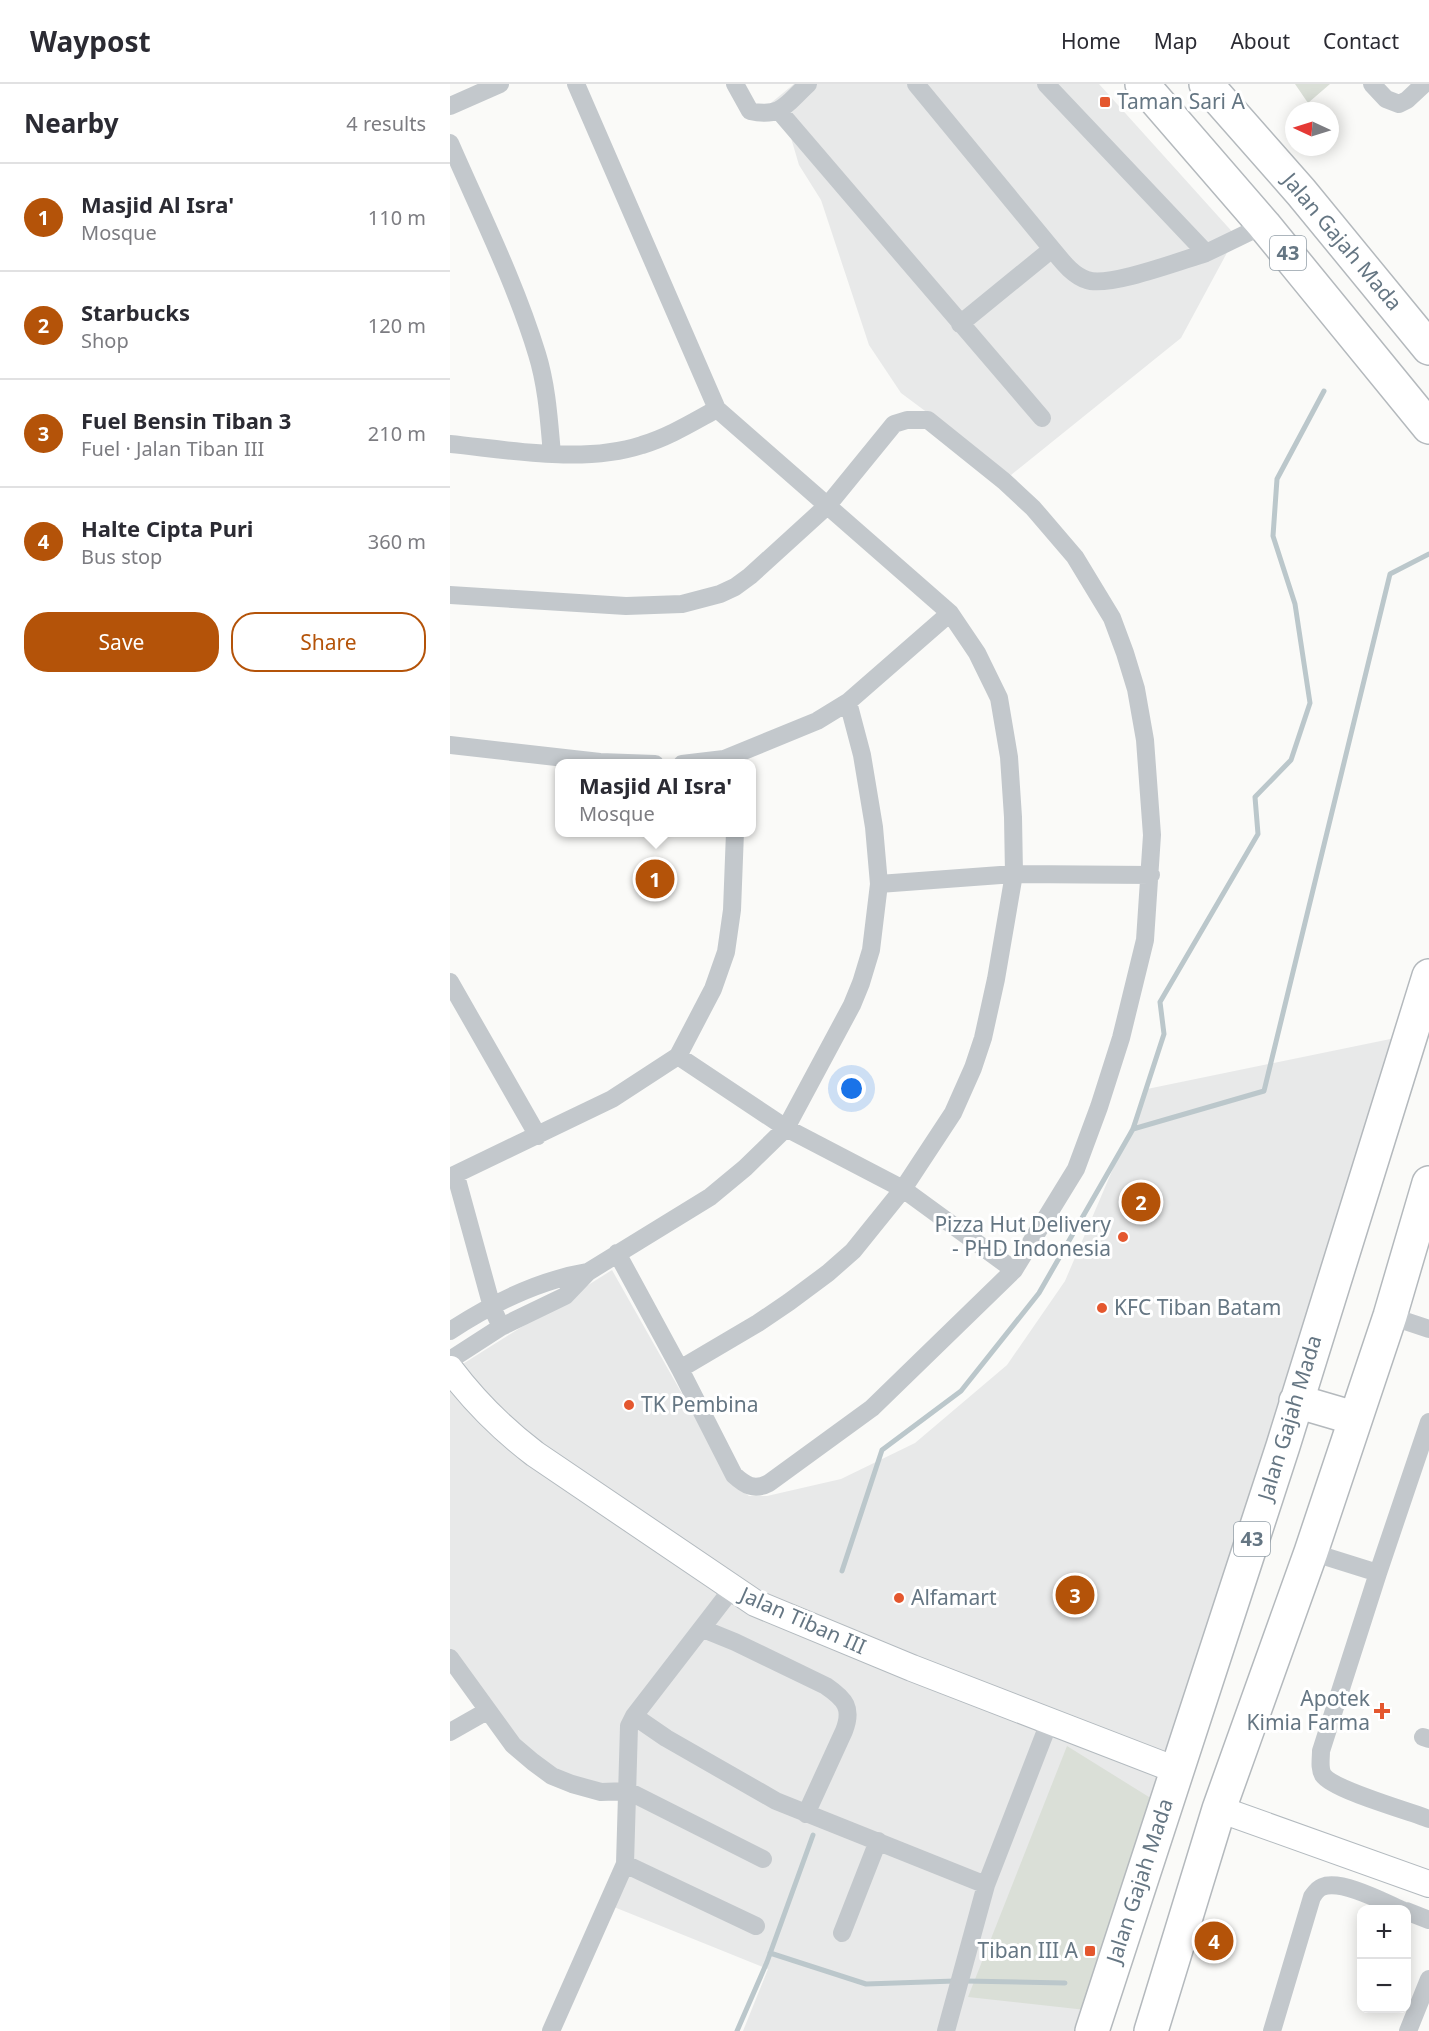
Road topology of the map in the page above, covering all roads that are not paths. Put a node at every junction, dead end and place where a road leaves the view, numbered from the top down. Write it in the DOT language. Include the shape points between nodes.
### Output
graph roads {
  1 [pos="500,84"];
  2 [pos="576,84"];
  3 [pos="735,84"];
  4 [pos="808,84"];
  5 [pos="916,84"];
  6 [pos="1046,84"];
  7 [pos="1142,84"];
  8 [pos="1206,84"];
  9 [pos="1372,84"];
  10 [pos="1424,84"];
  11 [pos="450,106"];
  12 [pos="779,111"];
  13 [pos="450,143"];
  14 [pos="1264,225"];
  15 [pos="1052,249"];
  16 [pos="1206,253"];
  17 [pos="960,324"];
  18 [pos="1429,348"];
  19 [pos="717,409"];
  20 [pos="1042,418"];
  21 [pos="1429,427"];
  22 [pos="450,444"];
  23 [pos="552,454"];
  24 [pos="828,505"];
  25 [pos="450,595"];
  26 [pos="950,613"];
  27 [pos="848,702"];
  28 [pos="450,745"];
  29 [pos="574,759"];
  30 [pos="729,759"];
  31 [pos="735,837"];
  32 [pos="1014,874"];
  33 [pos="1151,875"];
  34 [pos="879,884"];
  35 [pos="1429,976"];
  36 [pos="450,982"];
  37 [pos="678,1056"];
  38 [pos="786,1128"];
  39 [pos="538,1136"];
  40 [pos="453,1177"];
  41 [pos="1429,1183"];
  42 [pos="903,1189"];
  43 [pos="617,1253"];
  44 [pos="1014,1270"];
  45 [pos="588,1272"];
  46 [pos="492,1307"];
  47 [pos="1390,1316"];
  48 [pos="501,1327"];
  49 [pos="1429,1329"];
  50 [pos="450,1331"];
  51 [pos="450,1360"];
  52 [pos="450,1369"];
  53 [pos="680,1369"];
  54 [pos="1296,1401"];
  55 [pos="1354,1418"];
  56 [pos="1429,1422"];
  57 [pos="1311,1552"];
  58 [pos="1378,1573"];
  59 [pos="732,1588"];
  60 [pos="703,1629"];
  61 [pos="450,1658"];
  62 [pos="487,1711"];
  63 [pos="634,1716"];
  64 [pos="1050,1720"];
  65 [pos="450,1732"];
  66 [pos="1176,1770"];
  67 [pos="628,1791"];
  68 [pos="1219,1809"];
  69 [pos="806,1814"];
  70 [pos="1429,1819"];
  71 [pos="878,1841"];
  72 [pos="763,1858"];
  73 [pos="625,1864"];
  74 [pos="1429,1884"];
  75 [pos="986,1885"];
  76 [pos="1392,1905"];
  77 [pos="1411,1912"];
  78 [pos="1429,1920"];
  79 [pos="756,1926"];
  80 [pos="842,1933"];
  81 [pos="1429,1979"];
  82 [pos="551,2031"];
  83 [pos="946,2031"];
  84 [pos="1092,2031"];
  85 [pos="1151,2031"];
  86 [pos="1272,2031"];
  87 [pos="1408,2031"];
  1 -- 11 [label="street"];
  2 -- 19 [label="street"];
  3 -- 12 [label="street" via="750,111"];
  4 -- 12 [label="street"];
  5 -- 15 [label="street"];
  6 -- 16 [label="street"];
  7 -- 14 [label="highway, 43"];
  8 -- 18 [label="highway, Jalan Gajah Mada / 43"];
  9 -- 10 [label="street" via="1386,99 1399,104"];
  12 -- 17 [label="street"];
  13 -- 23 [label="street" via="538,355"];
  14 -- 16 [label="street"];
  14 -- 21 [label="highway, 43"];
  15 -- 16 [label="street" via="1071,271 1096,282"];
  15 -- 17 [label="street"];
  17 -- 20 [label="street"];
  19 -- 23 [label="street" via="641,446"];
  19 -- 24 [label="street"];
  22 -- 23 [label="street"];
  24 -- 25 [label="street" via="750,576 735,587 702,600 626,606"];
  24 -- 26 [label="street"];
  24 -- 33 [label="street" via="894,424 919,419 938,427 1033,508 1075,557 1112,618 1125,652 1145,740"];
  26 -- 27 [label="street"];
  26 -- 32 [label="street" via="977,653 999,698 1009,757"];
  27 -- 30 [label="street" via="818,721"];
  27 -- 34 [label="street" via="869,789"];
  28 -- 29 [label="street"];
  31 -- 37 [label="street" via="726,952 713,989"];
  32 -- 33 [label="street"];
  32 -- 34 [label="street"];
  32 -- 42 [label="street" via="996,979 973,1068 952,1113"];
  33 -- 44 [label="street" via="1145,940 1099,1107 1076,1168"];
  34 -- 38 [label="street" via="871,950 861,982"];
  35 -- 54 [label="highway, Jalan Gajah Mada / 43"];
  36 -- 39 [label="street"];
  37 -- 38 [label="street"];
  37 -- 39 [label="street" via="612,1099"];
  38 -- 42 [label="street"];
  38 -- 43 [label="street" via="710,1197"];
  39 -- 40 [label="street"];
  40 -- 46 [label="street"];
  41 -- 47 [label="highway"];
  42 -- 44 [label="street"];
  42 -- 53 [label="street" via="853,1251 828,1273 758,1323"];
  43 -- 45 [label="street"];
  43 -- 53 [label="street"];
  44 -- 53 [label="street" via="872,1408 763,1486 744,1484 734,1475"];
  45 -- 46 [label="street" via="554,1279"];
  45 -- 48 [label="street" via="565,1296"];
  46 -- 48 [label="street"];
  46 -- 50 [label="street"];
  47 -- 49 [label="street"];
  47 -- 55 [label="highway"];
  48 -- 51 [label="street"];
  52 -- 59 [label="street, Jalan Tiban III" via="474,1399 526,1447"];
  54 -- 55 [label="highway"];
  54 -- 66 [label="highway, Jalan Gajah Mada / 43"];
  55 -- 57 [label="highway"];
  56 -- 58 [label="street"];
  57 -- 58 [label="street"];
  57 -- 68 [label="highway"];
  58 -- 70 [label="street" via="1320,1764 1323,1774 1340,1787"];
  59 -- 60 [label="street"];
  59 -- 64 [label="street, Jalan Tiban III" via="755,1603 808,1626"];
  60 -- 63 [label="street"];
  60 -- 69 [label="street" via="826,1686 847,1707 844,1731"];
  61 -- 62 [label="street"];
  62 -- 65 [label="street"];
  62 -- 67 [label="street" via="513,1745 552,1776 601,1792"];
  63 -- 67 [label="street" via="629,1726"];
  63 -- 69 [label="street" via="749,1787"];
  64 -- 66 [label="street, Jalan Tiban III"];
  64 -- 75 [label="street"];
  66 -- 84 [label="highway, Jalan Gajah Mada / 43"];
  67 -- 72 [label="street"];
  67 -- 73 [label="street"];
  68 -- 74 [label="street"];
  68 -- 85 [label="highway"];
  69 -- 71 [label="street"];
  71 -- 75 [label="street"];
  71 -- 80 [label="street"];
  73 -- 79 [label="street"];
  73 -- 82 [label="street"];
  75 -- 83 [label="street"];
  76 -- 86 [label="street" via="1347,1887 1323,1886 1318,1890 1312,1897"];
  77 -- 78 [label="street"];
  81 -- 87 [label="street"];
}
